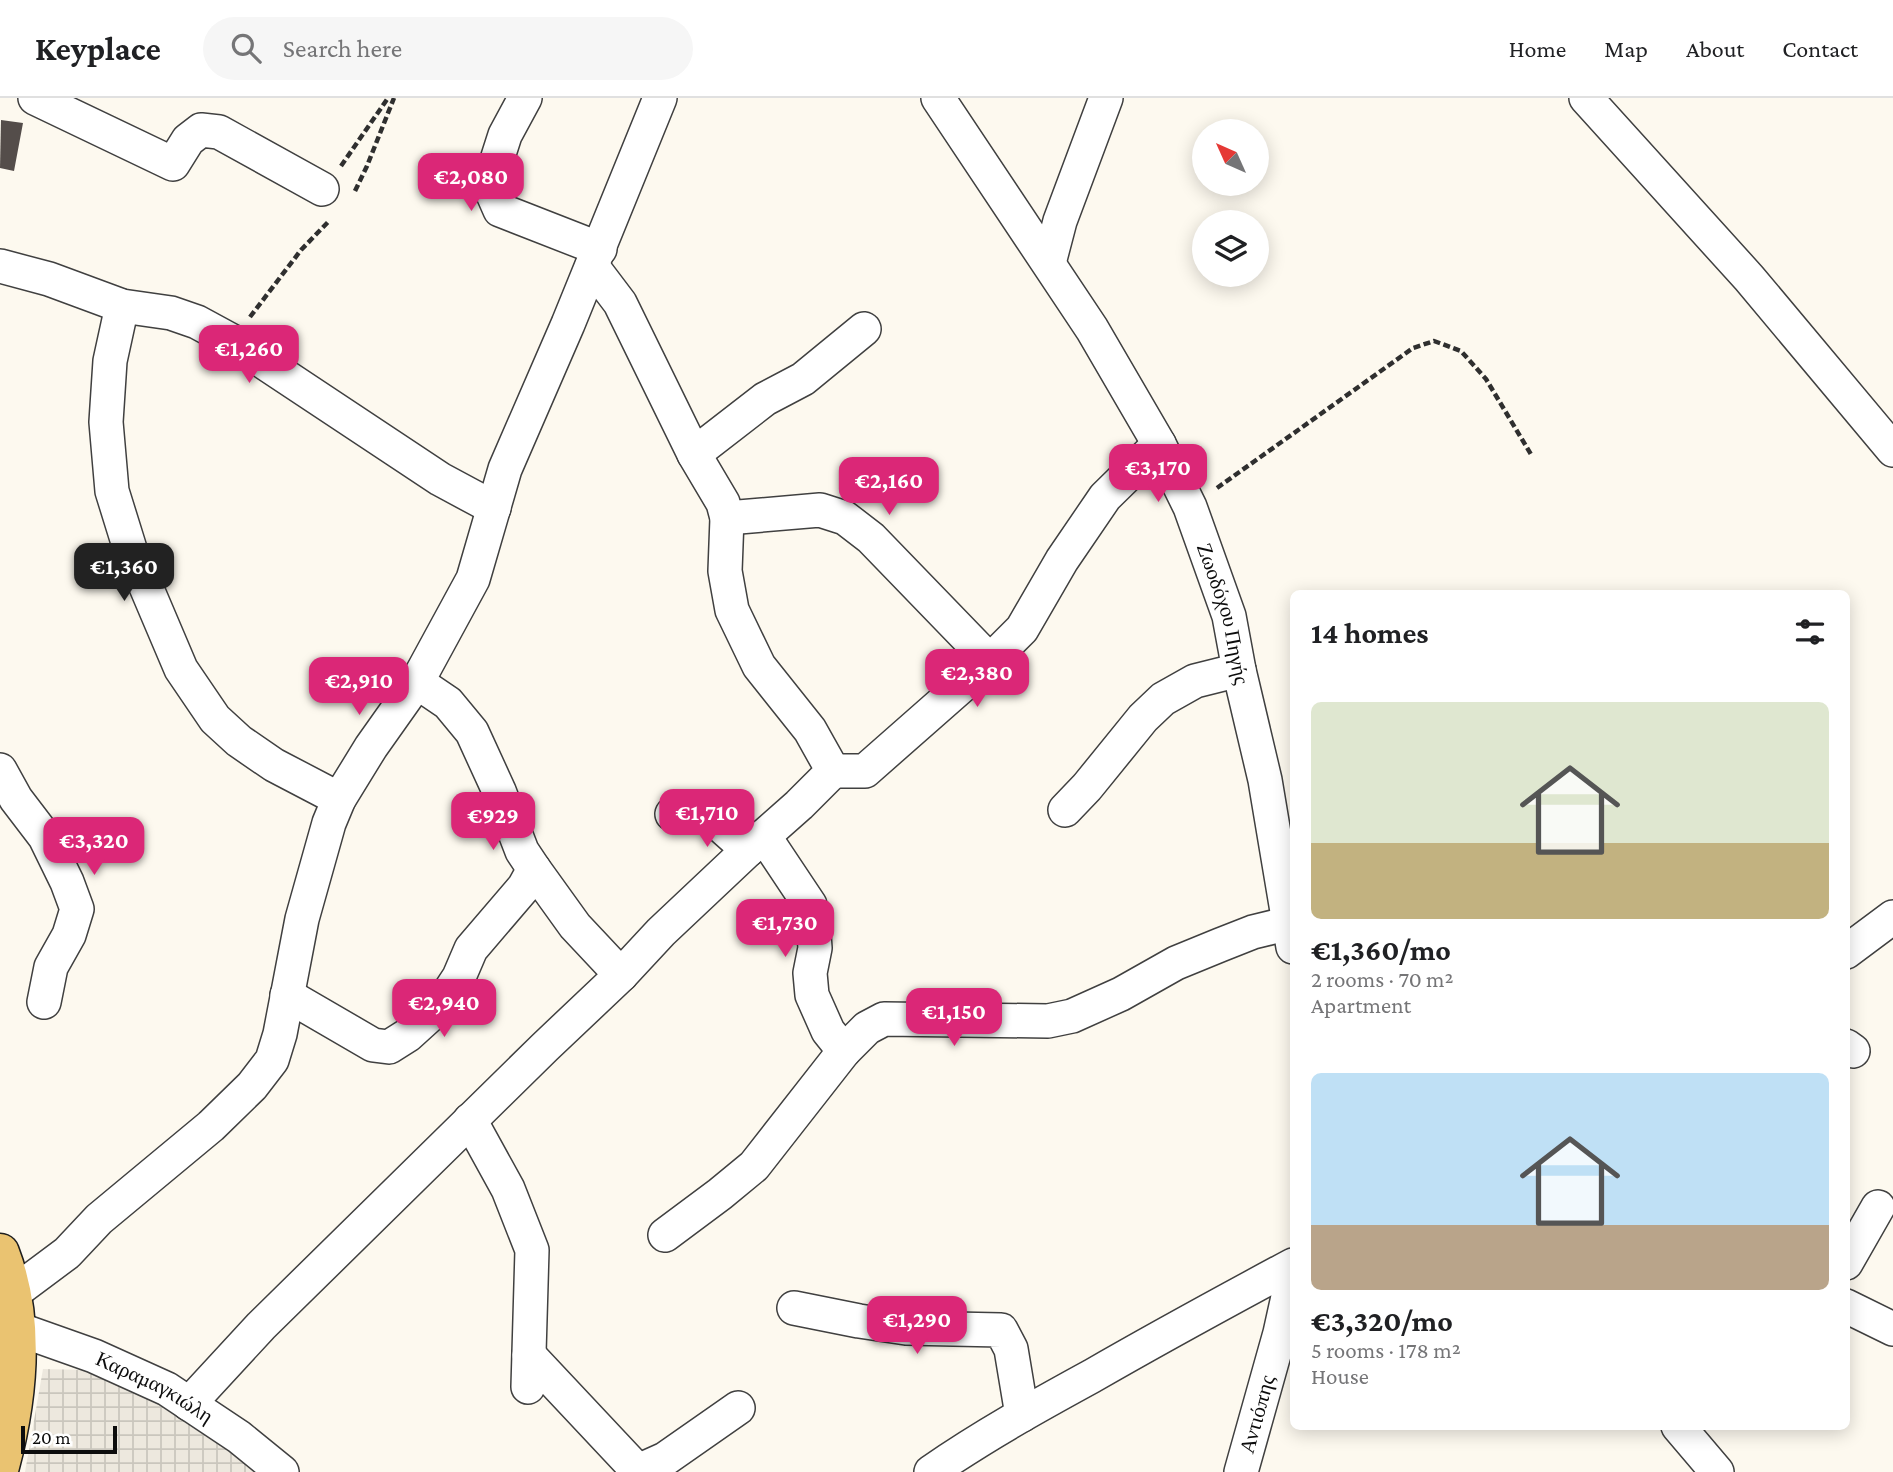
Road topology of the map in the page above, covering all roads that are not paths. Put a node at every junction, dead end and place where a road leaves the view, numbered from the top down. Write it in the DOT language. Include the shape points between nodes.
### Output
graph roads {
  1 [pos="35,98"];
  2 [pos="525,98"];
  3 [pos="660,98"];
  4 [pos="938,98"];
  5 [pos="1106,98"];
  6 [pos="1586,98"];
  7 [pos="322,189"];
  8 [pos="596,258"];
  9 [pos="1049,263"];
  10 [pos="0,265"];
  11 [pos="122,306"];
  12 [pos="864,329"];
  13 [pos="1159,444"];
  14 [pos="1893,450"];
  15 [pos="694,454"];
  16 [pos="494,508"];
  17 [pos="727,518"];
  18 [pos="990,661"];
  19 [pos="1239,670"];
  20 [pos="417,682"];
  21 [pos="0,770"];
  22 [pos="833,771"];
  23 [pos="339,800"];
  24 [pos="1065,810"];
  25 [pos="672,814"];
  26 [pos="756,843"];
  27 [pos="534,869"];
  28 [pos="1893,917"];
  29 [pos="1290,924"];
  30 [pos="1290,935"];
  31 [pos="1850,949"];
  32 [pos="621,975"];
  33 [pos="287,995"];
  34 [pos="44,1002"];
  35 [pos="844,1051"];
  36 [pos="470,1119"];
  37 [pos="1878,1207"];
  38 [pos="665,1235"];
  39 [pos="0,1253"];
  40 [pos="1850,1256"];
  41 [pos="1290,1267"];
  42 [pos="1290,1288"];
  43 [pos="794,1308"];
  44 [pos="1850,1308"];
  45 [pos="14,1311"];
  46 [pos="1893,1329"];
  47 [pos="189,1404"];
  48 [pos="738,1408"];
  49 [pos="1022,1415"];
  50 [pos="1681,1430"];
  51 [pos="0,1466"];
  52 [pos="636,1471"];
  53 [pos="282,1472"];
  54 [pos="931,1472"];
  55 [pos="1241,1472"];
  56 [pos="1717,1472"];
  1 -- 7 [label="street" via="173,164 188,140 201,130 219,132"];
  2 -- 8 [label="street" via="505,135 489,186 500,210"];
  3 -- 8 [label="street"];
  4 -- 9 [label="street, Ζωοδόχου Πηγής"];
  5 -- 9 [label="street"];
  6 -- 14 [label="street" via="1749,278"];
  8 -- 15 [label="street"];
  8 -- 16 [label="street" via="505,469"];
  9 -- 13 [label="street, Ζωοδόχου Πηγής"];
  10 -- 11 [label="street"];
  11 -- 16 [label="street" via="197,322"];
  11 -- 23 [label="street" via="110,361 106,422 112,491 130,549 181,669 215,719 239,741"];
  12 -- 15 [label="street" via="803,379 765,399"];
  13 -- 18 [label="street" via="1105,497 1022,629"];
  13 -- 19 [label="street, Ζωοδόχου Πηγής" via="1190,507 1228,616"];
  15 -- 17 [label="street"];
  16 -- 20 [label="street" via="473,579"];
  17 -- 18 [label="street" via="820,510 845,518 871,538"];
  17 -- 22 [label="street" via="725,570 732,610 759,666 810,730"];
  18 -- 22 [label="street" via="865,771"];
  19 -- 24 [label="street" via="1195,681 1163,699"];
  19 -- 29 [label="street, Ζωοδόχου Πηγής" via="1265,780"];
  20 -- 23 [label="street"];
  20 -- 27 [label="street" via="448,703 472,732 522,851"];
  21 -- 34 [label="street" via="45,837 78,909 51,967"];
  22 -- 26 [label="street"];
  23 -- 33 [label="street" via="318,858"];
  25 -- 26 [label="street" via="692,808"];
  26 -- 32 [label="street"];
  26 -- 35 [label="street" via="810,905 815,948 812,995 828,1031"];
  27 -- 32 [label="street" via="575,926"];
  27 -- 33 [label="street" via="471,949 440,1006 389,1047 373,1045"];
  28 -- 31 [label="street"];
  30 -- 35 [label="street" via="1253,932 1176,963 1072,1016 1048,1021 884,1019 867,1028"];
  32 -- 36 [label="street"];
  33 -- 45 [label="street" via="272,1060 252,1086 99,1219"];
  35 -- 38 [label="street" via="754,1166"];
  36 -- 47 [label="street"];
  36 -- 52 [label="street" via="508,1189 532,1250 529,1371"];
  37 -- 40 [label="street"];
  39 -- 45 [label="main road"];
  41 -- 49 [label="street"];
  42 -- 55 [label="street, Αντιόπης"];
  43 -- 49 [label="street" via="906,1328 1001,1330 1011,1349"];
  44 -- 46 [label="street"];
  45 -- 47 [label="street, Καραμαγκιώλη"];
  45 -- 51 [label="main road" via="17,1358 11,1419"];
  47 -- 53 [label="street, Καραμαγκιώλη"];
  48 -- 52 [label="street" via="664,1459"];
  49 -- 54 [label="street"];
  50 -- 56 [label="street"];
}
